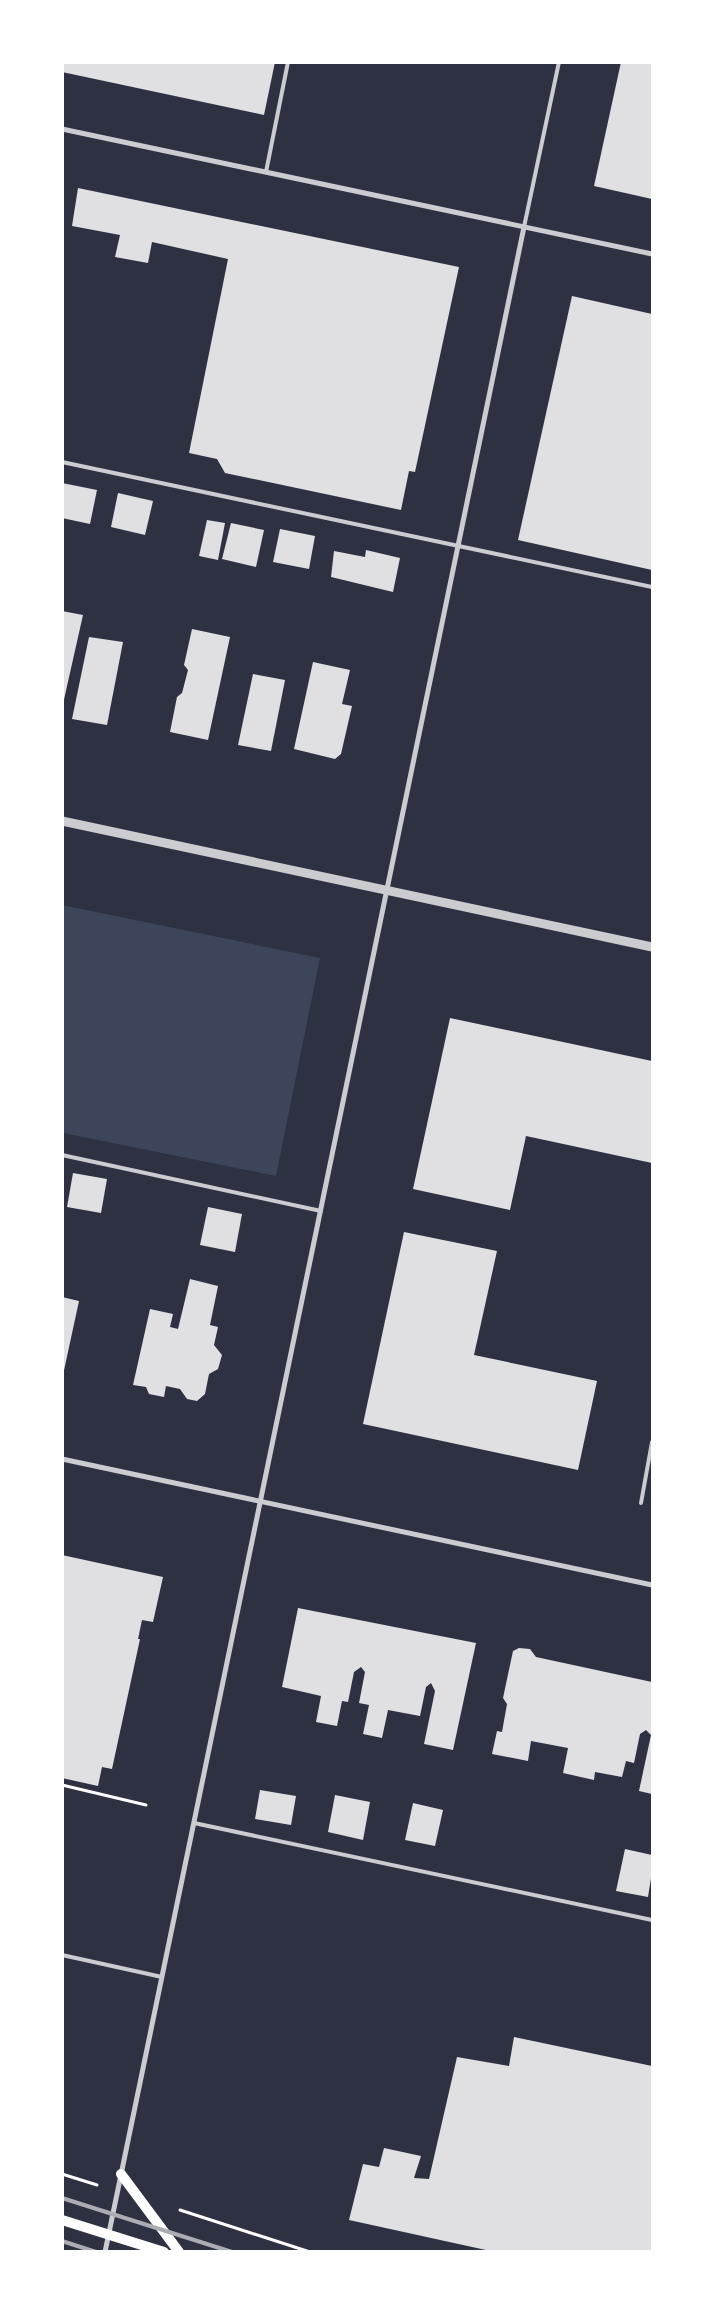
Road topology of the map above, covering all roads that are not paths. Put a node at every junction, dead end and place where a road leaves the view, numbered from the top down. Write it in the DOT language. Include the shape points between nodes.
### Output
graph roads {
  1 [pos="288,62"];
  2 [pos="559,62"];
  3 [pos="62,129"];
  4 [pos="266,172"];
  5 [pos="524,227"];
  6 [pos="652,254"];
  7 [pos="62,462"];
  8 [pos="458,546"];
  9 [pos="652,587"];
  10 [pos="62,820"];
  11 [pos="387,890"];
  12 [pos="652,947"];
  13 [pos="62,1155"];
  14 [pos="321,1211"];
  15 [pos="652,1442"];
  16 [pos="62,1459"];
  17 [pos="260,1501"];
  18 [pos="641,1503"];
  19 [pos="652,1585"];
  20 [pos="194,1823"];
  21 [pos="652,1920"];
  22 [pos="62,1955"];
  23 [pos="162,1977"];
  24 [pos="121,2174"];
  25 [pos="62,2220"];
  26 [pos="109,2234"];
  27 [pos="105,2252"];
  28 [pos="164,2252"];
  29 [pos="179,2252"];
  1 -- 4 [label="lane"];
  2 -- 5 [label="lane"];
  3 -- 4 [label="street"];
  4 -- 5 [label="street"];
  5 -- 6 [label="street"];
  5 -- 8 [label="street"];
  7 -- 8 [label="lane"];
  8 -- 9 [label="lane"];
  8 -- 11 [label="street"];
  10 -- 11 [label="street"];
  11 -- 12 [label="street"];
  11 -- 14 [label="street"];
  13 -- 14 [label="lane"];
  14 -- 17 [label="street"];
  15 -- 18 [label="lane"];
  16 -- 17 [label="street"];
  17 -- 19 [label="street"];
  17 -- 20 [label="street"];
  20 -- 21 [label="lane"];
  20 -- 23 [label="street"];
  22 -- 23 [label="lane"];
  23 -- 24 [label="street"];
  24 -- 26 [label="street"];
  24 -- 29 [label="main road"];
  25 -- 26 [label="main road"];
  26 -- 27 [label="street"];
  26 -- 28 [label="main road"];
}
